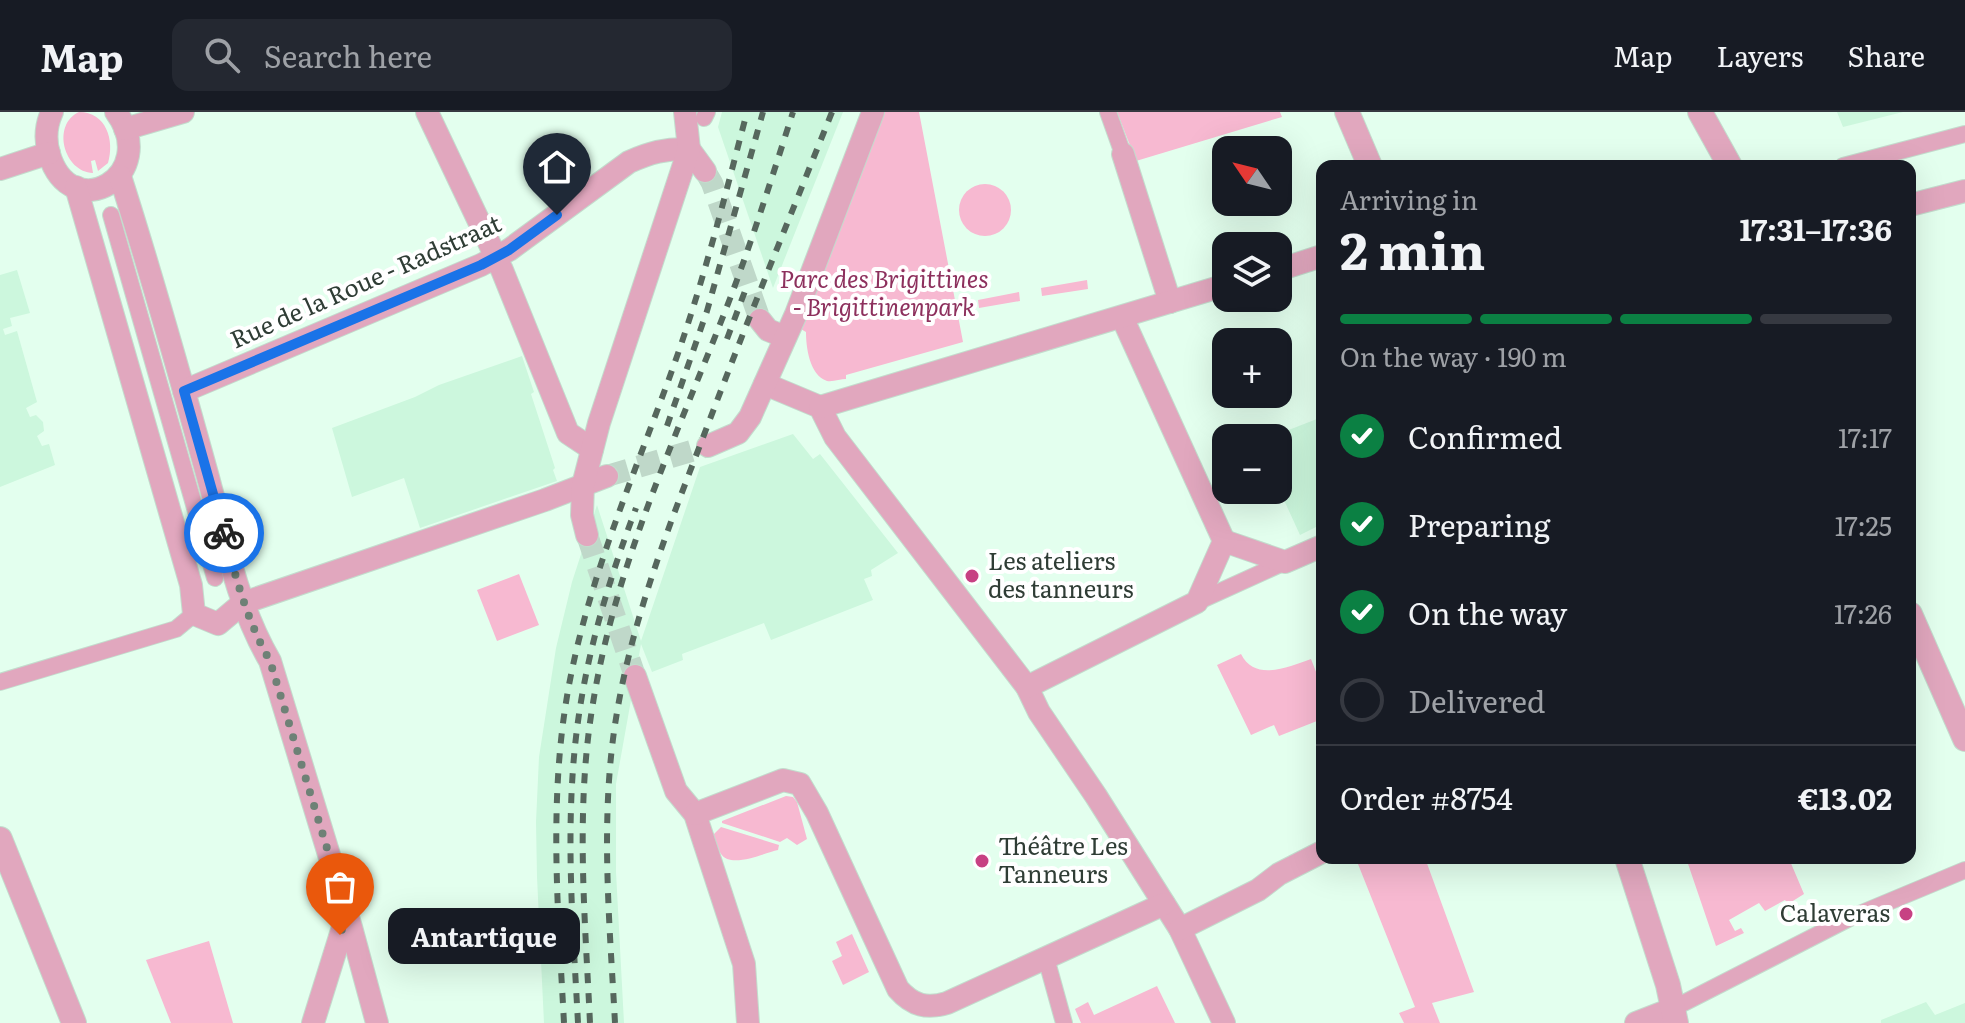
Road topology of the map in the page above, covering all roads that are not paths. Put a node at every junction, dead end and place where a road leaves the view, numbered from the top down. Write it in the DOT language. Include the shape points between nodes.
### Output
graph roads {
  1 [pos="52,112"];
  2 [pos="183,112"];
  3 [pos="427,112"];
  4 [pos="873,112"];
  5 [pos="1108,112"];
  6 [pos="1347,112"];
  7 [pos="1700,112"];
  8 [pos="698,114"];
  9 [pos="121,120"];
  10 [pos="1965,134"];
  11 [pos="689,149"];
  12 [pos="49,153"];
  13 [pos="1123,154"];
  14 [pos="1367,160"];
  15 [pos="1725,160"];
  16 [pos="1866,160"];
  17 [pos="0,169"];
  18 [pos="705,171"];
  19 [pos="120,176"];
  20 [pos="76,187"];
  21 [pos="1965,191"];
  22 [pos="1916,203"];
  23 [pos="111,215"];
  24 [pos="496,257"];
  25 [pos="1316,258"];
  26 [pos="1292,266"];
  27 [pos="1212,289"];
  28 [pos="1170,302"];
  29 [pos="1122,317"];
  30 [pos="760,320"];
  31 [pos="785,337"];
  32 [pos="765,384"];
  33 [pos="184,391"];
  34 [pos="820,407"];
  35 [pos="708,446"];
  36 [pos="592,449"];
  37 [pos="607,476"];
  38 [pos="583,485"];
  39 [pos="587,535"];
  40 [pos="1224,541"];
  41 [pos="1316,549"];
  42 [pos="1285,562"];
  43 [pos="215,578"];
  44 [pos="1197,602"];
  45 [pos="243,603"];
  46 [pos="194,614"];
  47 [pos="1916,628"];
  48 [pos="635,676"];
  49 [pos="0,682"];
  50 [pos="1027,687"];
  51 [pos="1965,739"];
  52 [pos="695,814"];
  53 [pos="0,839"];
  54 [pos="1316,855"];
  55 [pos="1629,864"];
  56 [pos="1965,870"];
  57 [pos="1164,904"];
  58 [pos="347,914"];
  59 [pos="1180,929"];
  60 [pos="1046,958"];
  61 [pos="1660,1020"];
  62 [pos="74,1023"];
  63 [pos="313,1023"];
  64 [pos="377,1023"];
  65 [pos="748,1023"];
  66 [pos="1064,1023"];
  67 [pos="1224,1023"];
  1 -- 12 [label="street" via="47,125"];
  2 -- 9 [label="street"];
  3 -- 24 [label="street"];
  4 -- 31 [label="street"];
  5 -- 13 [label="street"];
  6 -- 14 [label="street"];
  7 -- 15 [label="street"];
  8 -- 11 [label="street"];
  9 -- 19 [label="street" via="128,154"];
  10 -- 16 [label="street"];
  11 -- 18 [label="street"];
  11 -- 24 [label="street, Rue de la Roue - Radstraat" via="651,152 629,162"];
  11 -- 36 [label="street"];
  12 -- 17 [label="street"];
  12 -- 20 [label="street" via="56,170"];
  13 -- 28 [label="street"];
  19 -- 20 [label="street" via="98,190"];
  19 -- 33 [label="street"];
  20 -- 46 [label="street" via="191,585"];
  21 -- 22 [label="street"];
  23 -- 43 [label="street"];
  24 -- 33 [label="street, Rue de la Roue - Radstraat"];
  24 -- 36 [label="street" via="568,433"];
  25 -- 26 [label="street"];
  27 -- 28 [label="street"];
  28 -- 29 [label="street"];
  29 -- 34 [label="street"];
  29 -- 40 [label="street"];
  30 -- 31 [label="street"];
  31 -- 32 [label="street"];
  32 -- 34 [label="street"];
  32 -- 35 [label="street" via="744,428"];
  33 -- 45 [label="street"];
  34 -- 50 [label="street" via="835,437"];
  36 -- 38 [label="street"];
  37 -- 38 [label="street"];
  38 -- 39 [label="street"];
  38 -- 45 [label="street"];
  40 -- 42 [label="street"];
  40 -- 44 [label="street"];
  41 -- 42 [label="street"];
  42 -- 44 [label="street"];
  44 -- 50 [label="street"];
  45 -- 46 [label="street" via="218,624"];
  45 -- 58 [label="street" via="270,661"];
  46 -- 49 [label="street" via="176,629"];
  47 -- 51 [label="street"];
  48 -- 52 [label="street" via="676,791"];
  50 -- 57 [label="street"];
  52 -- 60 [label="street" via="783,780 800,784 898,989 913,1002 933,1007 947,1003"];
  52 -- 65 [label="street" via="744,964"];
  53 -- 62 [label="street"];
  54 -- 59 [label="street"];
  55 -- 61 [label="street" via="1668,985"];
  56 -- 61 [label="street" via="1850,918"];
  57 -- 59 [label="street"];
  57 -- 60 [label="street"];
  58 -- 63 [label="street"];
  58 -- 64 [label="street"];
  59 -- 67 [label="street"];
  60 -- 66 [label="street"];
}
